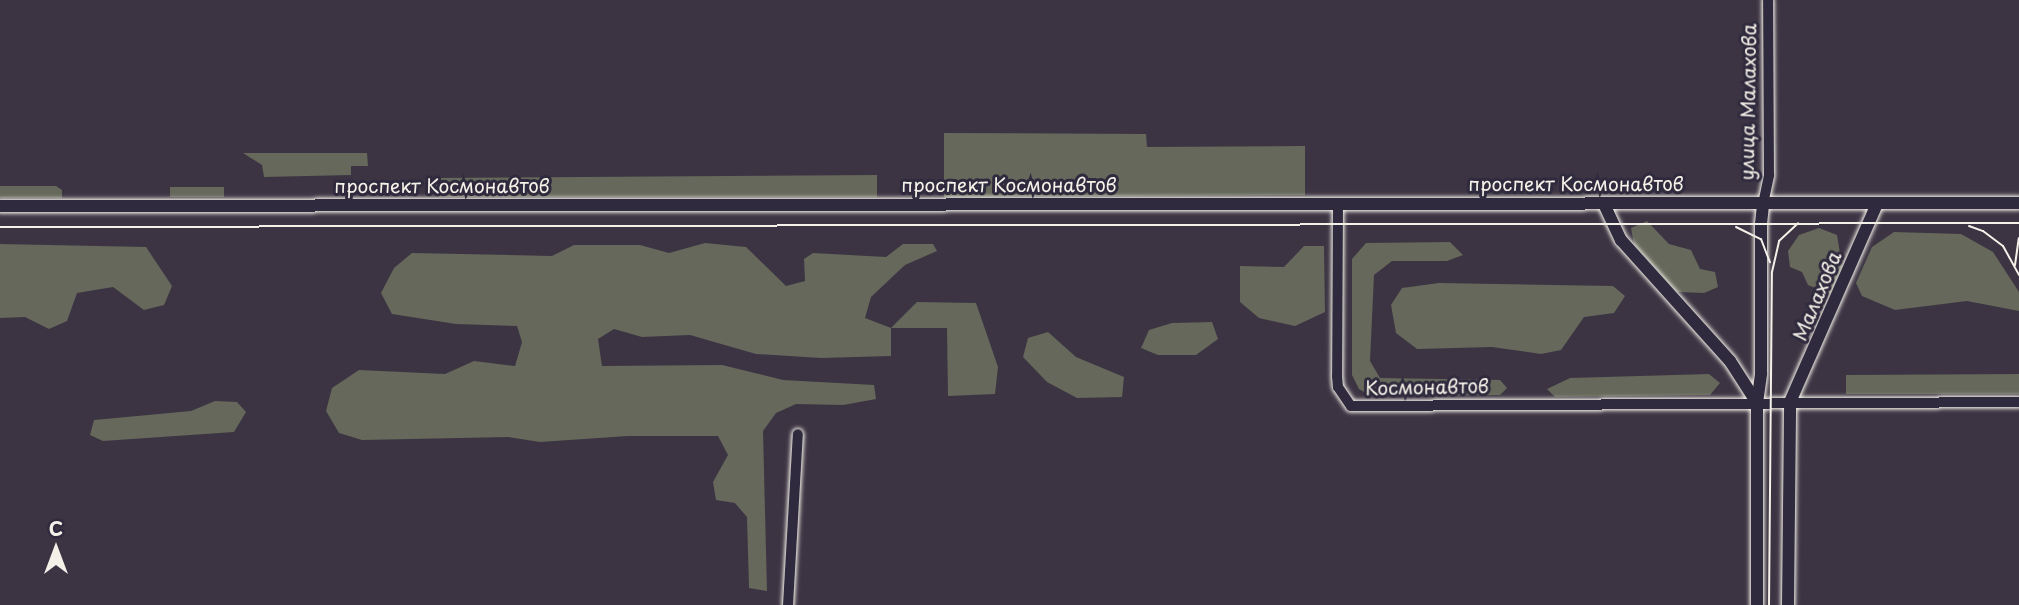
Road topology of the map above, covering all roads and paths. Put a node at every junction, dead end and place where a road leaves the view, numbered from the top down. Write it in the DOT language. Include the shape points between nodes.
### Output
graph roads {
  1 [pos="1768,0"];
  2 [pos="2019,203"];
  3 [pos="1338,204"];
  4 [pos="1604,204"];
  5 [pos="1763,204"];
  6 [pos="1877,204"];
  7 [pos="0,206"];
  8 [pos="1790,402"];
  9 [pos="2019,402"];
  10 [pos="1757,403"];
  11 [pos="798,434"];
  12 [pos="788,605"];
  13 [pos="1757,605"];
  14 [pos="1788,605"];
  1 -- 5 [label="street, улица Малахова" via="1769,175"];
  2 -- 6 [label="main road, проспект Космонавтов"];
  3 -- 4 [label="main road, проспект Космонавтов"];
  3 -- 7 [label="main road, проспект Космонавтов"];
  3 -- 10 [label="street, Космонавтов" via="1337,376 1338,387 1351,406"];
  4 -- 5 [label="main road, проспект Космонавтов"];
  4 -- 10 [label="main road" via="1621,240 1730,361"];
  5 -- 6 [label="main road, проспект Космонавтов"];
  5 -- 10 [label="main road, Малахова"];
  6 -- 8 [label="main road, Малахова"];
  8 -- 9 [label="street"];
  8 -- 10 [label="street"];
  8 -- 14 [label="main road"];
  10 -- 13 [label="main road"];
  11 -- 12 [label="street"];
}
